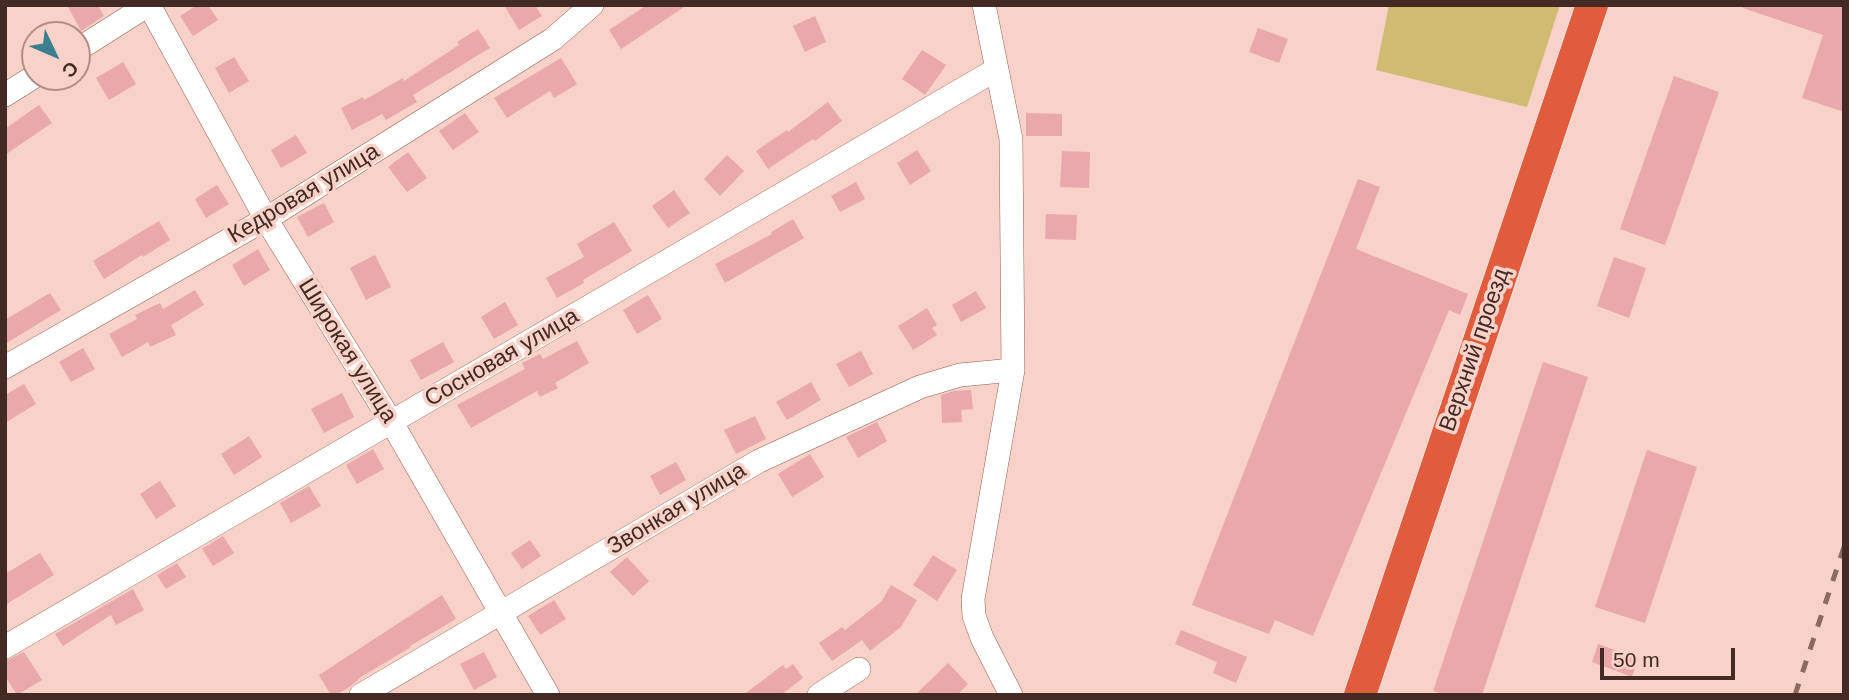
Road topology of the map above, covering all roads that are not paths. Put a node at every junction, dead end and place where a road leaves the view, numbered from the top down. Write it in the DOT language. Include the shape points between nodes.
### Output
graph roads {
  1 [pos="149,5"];
  2 [pos="592,5"];
  3 [pos="984,5"];
  4 [pos="1592,5"];
  5 [pos="91,41"];
  6 [pos="997,69"];
  7 [pos="21,84"];
  8 [pos="5,94"];
  9 [pos="266,219"];
  10 [pos="5,367"];
  11 [pos="1013,370"];
  12 [pos="391,423"];
  13 [pos="503,612"];
  14 [pos="5,647"];
  15 [pos="859,669"];
  16 [pos="361,695"];
  17 [pos="548,695"];
  18 [pos="819,695"];
  19 [pos="1011,695"];
  20 [pos="1360,695"];
  1 -- 5 [label="street"];
  1 -- 9 [label="street, Широкая улица"];
  2 -- 9 [label="street, Кедровая улица" via="553,39"];
  3 -- 6 [label="street"];
  4 -- 20 [label="highway, Верхний проезд"];
  6 -- 11 [label="street" via="1011,139"];
  6 -- 12 [label="street, Сосновая улица"];
  7 -- 8 [label="street"];
  9 -- 10 [label="street, Кедровая улица"];
  9 -- 12 [label="street, Широкая улица"];
  11 -- 13 [label="street, Звонкая улица" via="960,374 920,387 759,461"];
  11 -- 19 [label="street" via="973,599 982,638"];
  12 -- 13 [label="street, Широкая улица"];
  12 -- 14 [label="street, Сосновая улица"];
  13 -- 16 [label="street, Звонкая улица"];
  13 -- 17 [label="street, Широкая улица"];
  15 -- 18 [label="street"];
}
